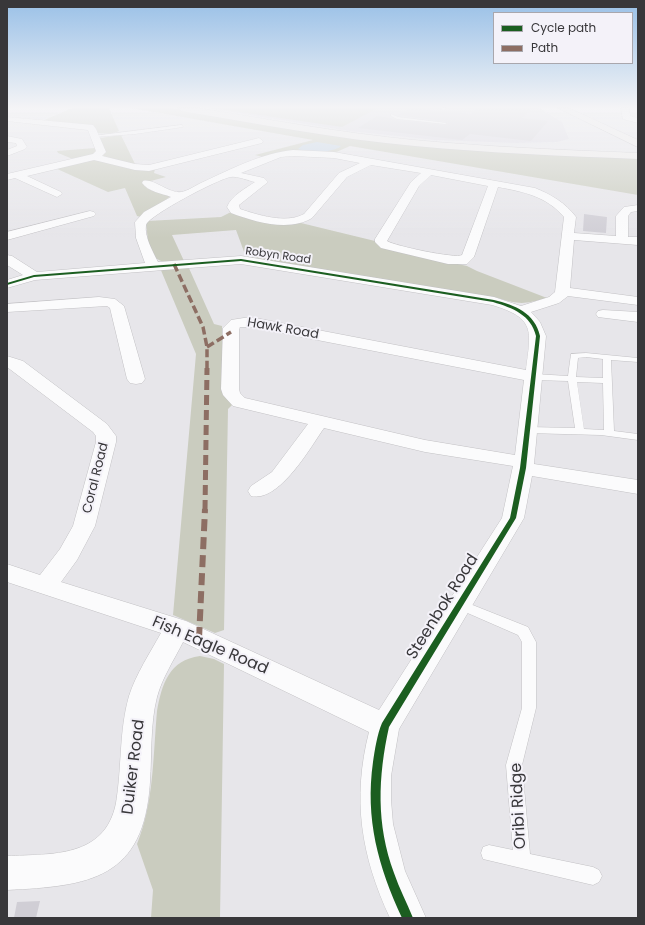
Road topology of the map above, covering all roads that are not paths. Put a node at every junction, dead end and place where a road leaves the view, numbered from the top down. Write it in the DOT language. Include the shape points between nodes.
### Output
graph roads {
  1 [pos="101,151"];
  2 [pos="220,151"];
  3 [pos="534,151"];
  4 [pos="638,152"];
  5 [pos="616,154"];
  6 [pos="638,156"];
  7 [pos="93,157"];
  8 [pos="369,162"];
  9 [pos="429,172"];
  10 [pos="233,174"];
  11 [pos="12,176"];
  12 [pos="147,183"];
  13 [pos="494,184"];
  14 [pos="57,194"];
  15 [pos="181,196"];
  16 [pos="638,208"];
  17 [pos="90,214"];
  18 [pos="7,236"];
  19 [pos="567,236"];
  20 [pos="622,240"];
  21 [pos="638,241"];
  22 [pos="7,259"];
  23 [pos="153,266"];
  24 [pos="34,276"];
  25 [pos="7,284"];
  26 [pos="563,287"];
  27 [pos="638,292"];
  28 [pos="638,300"];
  29 [pos="7,308"];
  30 [pos="519,310"];
  31 [pos="603,314"];
  32 [pos="638,317"];
  33 [pos="607,357"];
  34 [pos="638,360"];
  35 [pos="7,361"];
  36 [pos="534,377"];
  37 [pos="136,379"];
  38 [pos="572,379"];
  39 [pos="607,381"];
  40 [pos="320,421"];
  41 [pos="528,430"];
  42 [pos="580,432"];
  43 [pos="609,433"];
  44 [pos="638,437"];
  45 [pos="523,465"];
  46 [pos="638,487"];
  47 [pos="258,491"];
  48 [pos="7,573"];
  49 [pos="45,586"];
  50 [pos="460,605"];
  51 [pos="177,628"];
  52 [pos="385,726"];
  53 [pos="489,853"];
  54 [pos="522,860"];
  55 [pos="7,873"];
  56 [pos="593,876"];
  57 [pos="408,918"];
  1 -- 7 [label="street"];
  2 -- 7 [label="street" via="139,168"];
  3 -- 5 [label="street"];
  4 -- 5 [label="street"];
  5 -- 6 [label="street"];
  7 -- 11 [label="street"];
  8 -- 9 [label="street"];
  8 -- 10 [label="street" via="329,155 285,154"];
  8 -- 10 [label="street" via="343,175 307,218 297,222 284,222 235,211 232,207 234,204 263,182"];
  9 -- 13 [label="street"];
  9 -- 13 [label="street" via="417,180 381,239 385,245 448,260 465,260"];
  10 -- 15 [label="street"];
  11 -- 14 [label="street"];
  12 -- 15 [label="street" via="154,188"];
  13 -- 19 [label="street" via="531,190 544,195 569,216"];
  15 -- 23 [label="street" via="141,222 143,243"];
  16 -- 20 [label="street" via="628,209 622,216"];
  17 -- 18 [label="street"];
  19 -- 20 [label="street"];
  19 -- 26 [label="street"];
  20 -- 21 [label="street"];
  22 -- 24 [label="street"];
  23 -- 24 [label="street, Robyn Road"];
  23 -- 30 [label="street, Robyn Road" via="247,260 494,301"];
  24 -- 25 [label="street, Robyn Road"];
  26 -- 27 [label="street"];
  26 -- 28 [label="street"];
  26 -- 30 [label="street" via="560,296 554,300"];
  29 -- 37 [label="street" via="99,301 114,303 117,306"];
  30 -- 36 [label="street, Steenbok Road" via="533,322 538,331"];
  31 -- 32 [label="street"];
  33 -- 34 [label="lane"];
  33 -- 38 [label="lane" via="574,356"];
  33 -- 39 [label="lane"];
  35 -- 49 [label="street, Coral Road" via="17,365 100,428 106,436 84,526 69,554"];
  36 -- 38 [label="lane"];
  36 -- 40 [label="street, Hawk Road" via="250,322 232,325 230,389 235,399 246,404"];
  36 -- 41 [label="street, Steenbok Road"];
  38 -- 39 [label="lane"];
  38 -- 42 [label="lane"];
  39 -- 43 [label="lane"];
  40 -- 45 [label="street, Hawk Road" via="425,446"];
  40 -- 47 [label="street" via="279,476"];
  41 -- 42 [label="lane"];
  41 -- 45 [label="street, Steenbok Road"];
  42 -- 43 [label="lane"];
  43 -- 44 [label="lane"];
  45 -- 46 [label="street, Hawk Road"];
  45 -- 50 [label="street, Steenbok Road" via="510,524"];
  48 -- 49 [label="street, Fish Eagle Road"];
  49 -- 51 [label="street, Fish Eagle Road"];
  50 -- 52 [label="street, Steenbok Road"];
  50 -- 54 [label="lane, Oribi Ridge" via="522,631 529,642 529,708 514,765"];
  51 -- 52 [label="street, Fish Eagle Road"];
  51 -- 55 [label="street, Duiker Road" via="145,691 131,811 120,837 104,854 82,865"];
  52 -- 57 [label="street, Steenbok Road" via="375,768 375,817 389,875"];
  53 -- 54 [label="lane, Oribi Ridge"];
  54 -- 56 [label="lane, Oribi Ridge"];
}
